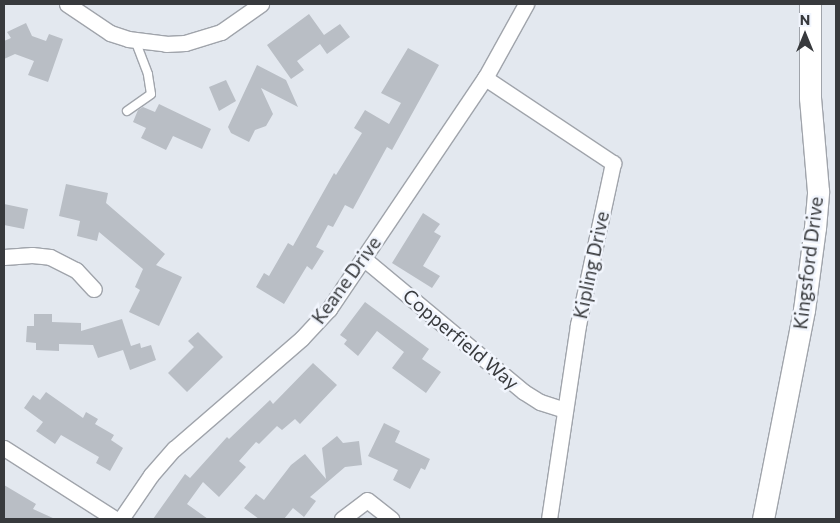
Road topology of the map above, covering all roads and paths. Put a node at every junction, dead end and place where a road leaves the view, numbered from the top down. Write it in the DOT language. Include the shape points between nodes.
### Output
graph roads {
  1 [pos="67,4"];
  2 [pos="261,4"];
  3 [pos="526,4"];
  4 [pos="810,4"];
  5 [pos="135,40"];
  6 [pos="485,78"];
  7 [pos="127,111"];
  8 [pos="4,257"];
  9 [pos="364,258"];
  10 [pos="94,289"];
  11 [pos="564,410"];
  12 [pos="4,448"];
  13 [pos="115,519"];
  14 [pos="121,519"];
  15 [pos="342,519"];
  16 [pos="391,519"];
  17 [pos="548,519"];
  18 [pos="763,519"];
  1 -- 5 [label="street" via="94,24"];
  2 -- 5 [label="street" via="238,23 204,38 166,44"];
  3 -- 6 [label="street, Keane Drive"];
  4 -- 18 [label="street, Kingsford Drive" via="810,98 818,191 815,228 804,310"];
  5 -- 7 [label="lane" via="148,74 151,94"];
  6 -- 9 [label="street, Keane Drive"];
  6 -- 11 [label="street, Kipling Drive" via="613,163"];
  8 -- 10 [label="street" via="50,257 76,270"];
  9 -- 11 [label="street, Copperfield Way" via="524,392 540,402"];
  9 -- 14 [label="street, Keane Drive" via="320,319 174,449 151,475"];
  11 -- 17 [label="street, Kipling Drive"];
  12 -- 13 [label="street"];
  15 -- 16 [label="street" via="367,500"];
}
